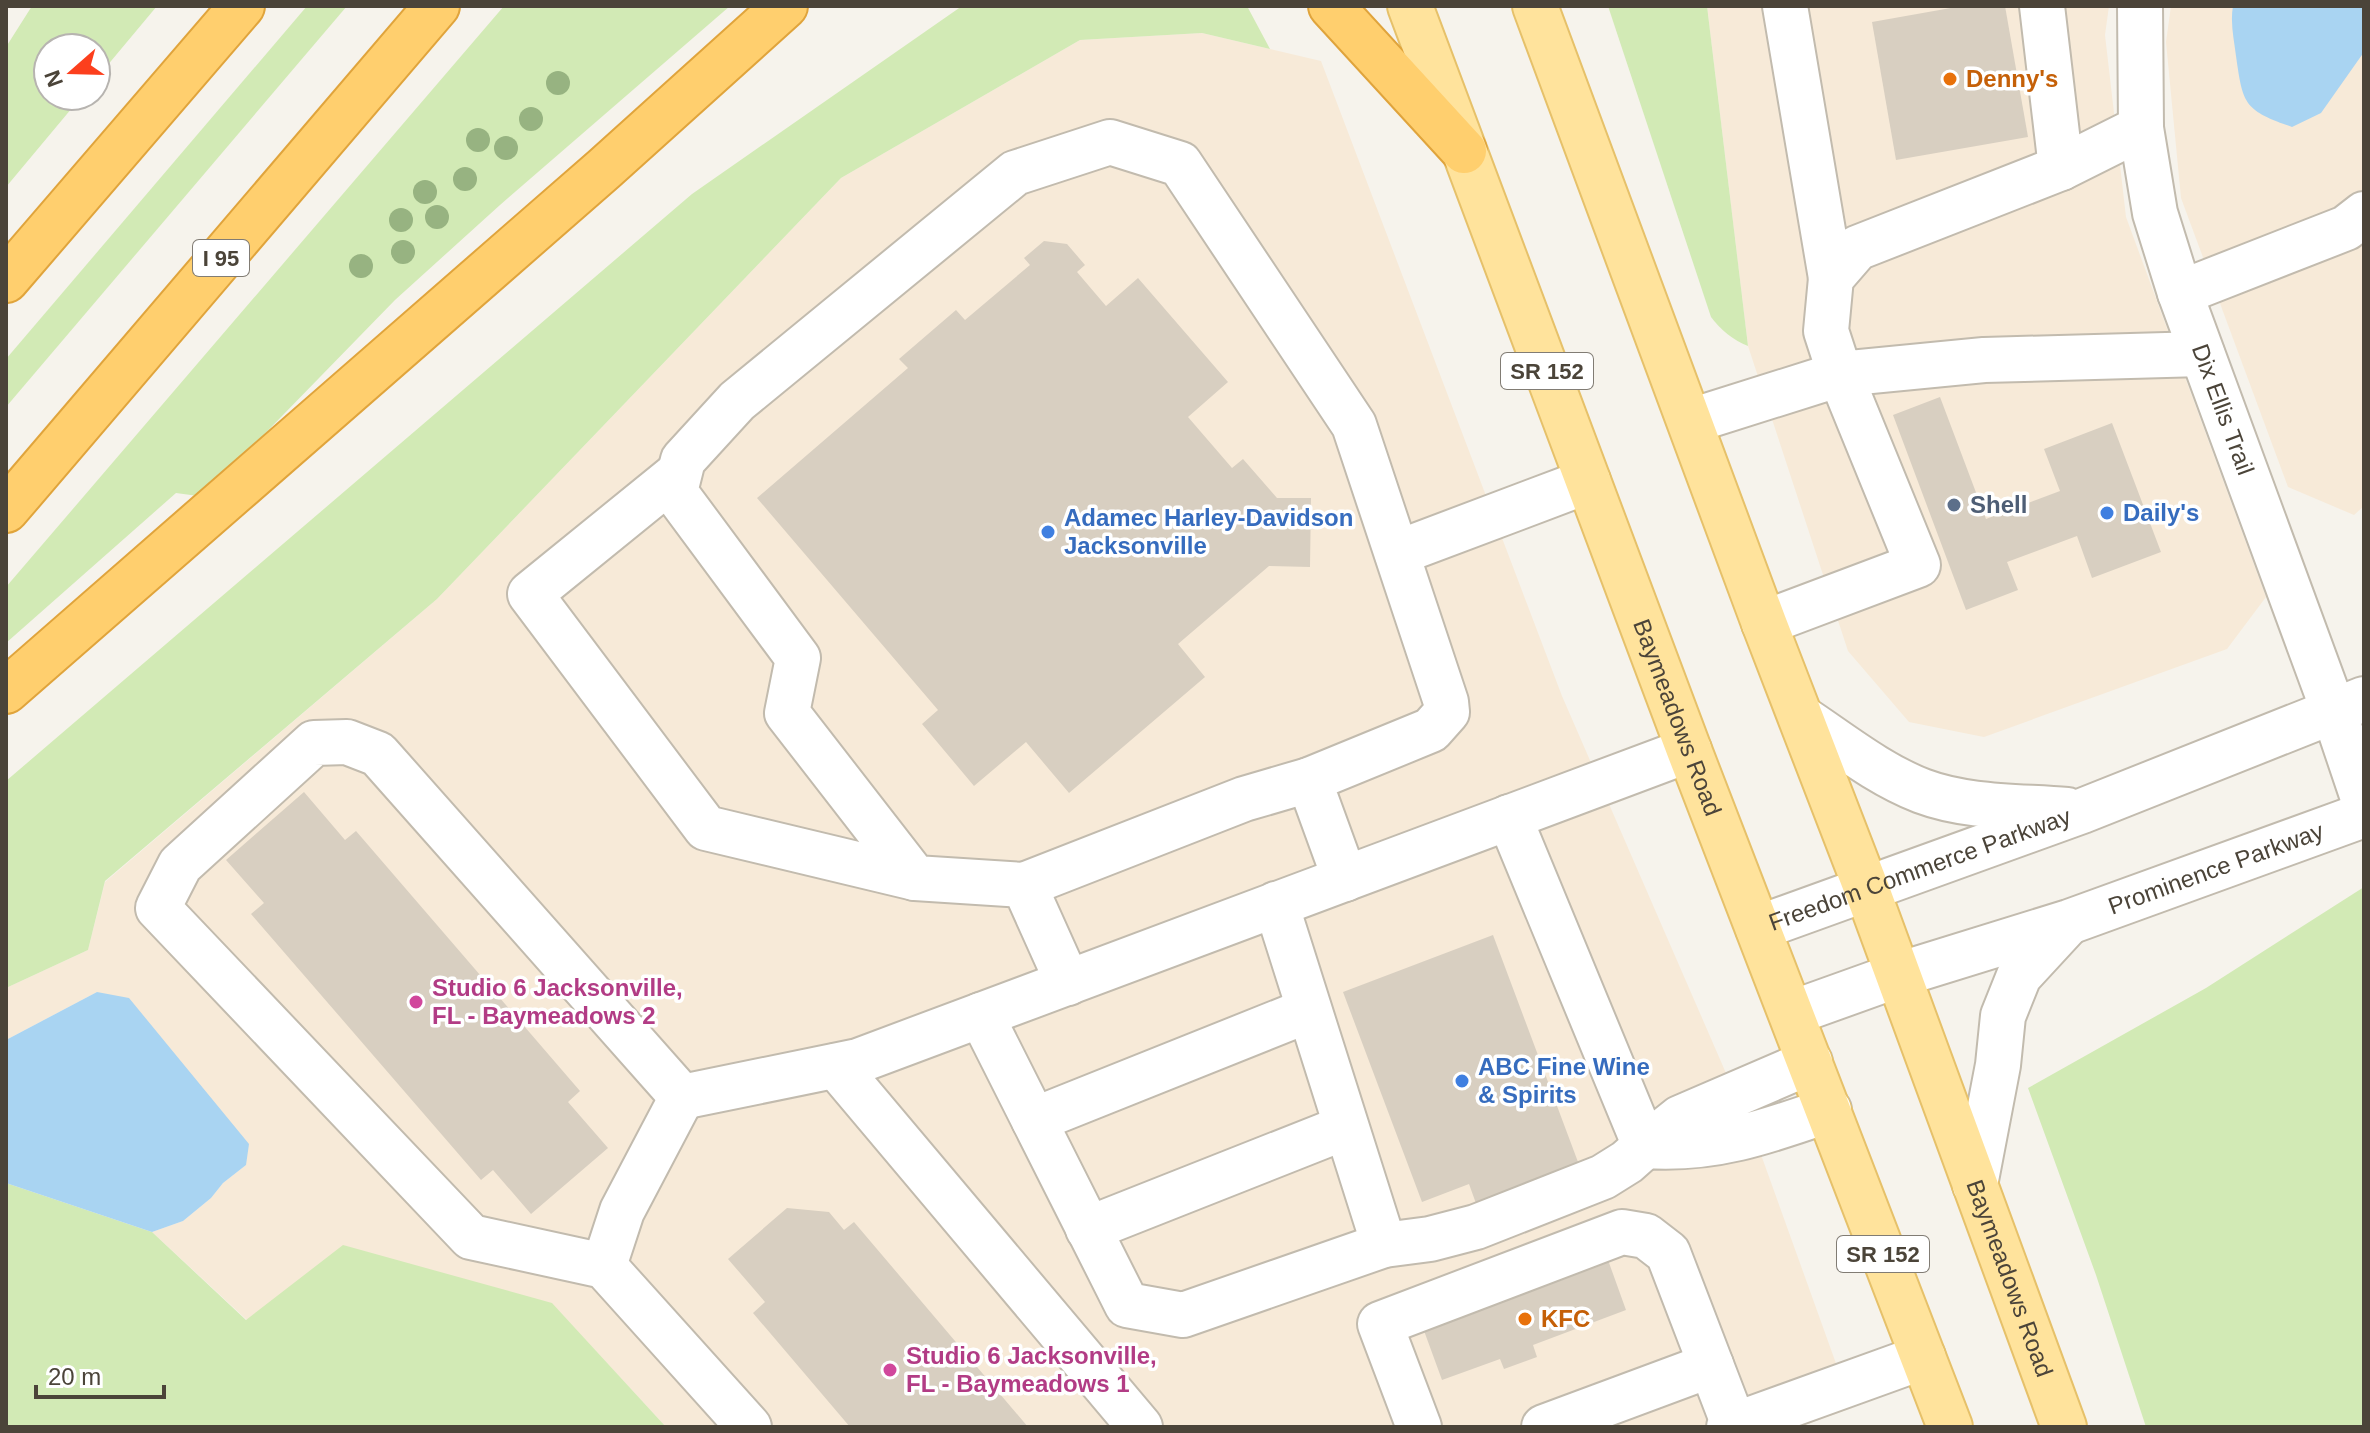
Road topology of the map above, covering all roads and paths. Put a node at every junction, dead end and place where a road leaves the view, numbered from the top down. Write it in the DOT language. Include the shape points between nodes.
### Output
graph roads {
  1 [pos="242,6"];
  2 [pos="437,6"];
  3 [pos="785,6"];
  4 [pos="1331,6"];
  5 [pos="1410,6"];
  6 [pos="1535,6"];
  7 [pos="1785,6"];
  8 [pos="2042,6"];
  9 [pos="2140,6"];
  10 [pos="2141,128"];
  11 [pos="1464,151"];
  12 [pos="2061,168"];
  13 [pos="2364,214"];
  14 [pos="1831,278"];
  15 [pos="6,280"];
  16 [pos="2180,293"];
  17 [pos="2202,354"];
  18 [pos="1840,374"];
  19 [pos="1691,421"];
  20 [pos="679,473"];
  21 [pos="1588,481"];
  22 [pos="6,510"];
  23 [pos="1397,553"];
  24 [pos="1764,623"];
  25 [pos="6,691"];
  26 [pos="1797,706"];
  27 [pos="2349,706"];
  28 [pos="1689,750"];
  29 [pos="1309,780"];
  30 [pos="2364,801"];
  31 [pos="2082,811"];
  32 [pos="2364,815"];
  33 [pos="1509,817"];
  34 [pos="915,878"];
  35 [pos="1345,879"];
  36 [pos="1024,885"];
  37 [pos="1867,890"];
  38 [pos="1276,904"];
  39 [pos="2069,922"];
  40 [pos="1758,928"];
  41 [pos="1898,975"];
  42 [pos="1068,983"];
  43 [pos="1309,1010"];
  44 [pos="1792,1013"];
  45 [pos="981,1015"];
  46 [pos="1810,1062"];
  47 [pos="836,1066"];
  48 [pos="682,1097"];
  49 [pos="1829,1110"];
  50 [pos="1034,1120"];
  51 [pos="1346,1127"];
  52 [pos="1645,1146"];
  53 [pos="1975,1185"];
  54 [pos="1088,1229"];
  55 [pos="1384,1245"];
  56 [pos="604,1266"];
  57 [pos="1923,1357"];
  58 [pos="1711,1365"];
  59 [pos="1731,1426"];
  60 [pos="749,1427"];
  61 [pos="1140,1427"];
  62 [pos="1419,1427"];
  63 [pos="1544,1427"];
  64 [pos="1950,1427"];
  65 [pos="2064,1427"];
  1 -- 15 [label="highway"];
  2 -- 22 [label="highway, I 95"];
  3 -- 25 [label="highway"];
  4 -- 11 [label="highway"];
  5 -- 11 [label="main road, Baymeadows Road / SR 152"];
  6 -- 19 [label="main road, Baymeadows Road"];
  7 -- 14 [label="street"];
  8 -- 12 [label="street"];
  9 -- 10 [label="street, Dix Ellis Trail"];
  10 -- 12 [label="street"];
  10 -- 16 [label="street, Dix Ellis Trail" via="2155,213"];
  11 -- 21 [label="main road, Baymeadows Road / SR 152"];
  12 -- 14 [label="street" via="1857,248"];
  13 -- 16 [label="street" via="2346,228"];
  14 -- 18 [label="street" via="1826,331"];
  16 -- 17 [label="street, Dix Ellis Trail"];
  17 -- 18 [label="street" via="1984,360"];
  17 -- 27 [label="street, Dix Ellis Trail"];
  18 -- 19 [label="street"];
  18 -- 24 [label="street" via="1918,565"];
  19 -- 24 [label="main road, Baymeadows Road"];
  20 -- 23 [label="street" via="683,460 737,401 1015,173 1110,142 1180,164 1354,425"];
  20 -- 34 [label="street" via="675,492 798,658 787,713"];
  20 -- 34 [label="street" via="530,594 706,828"];
  21 -- 23 [label="street"];
  21 -- 28 [label="main road, Baymeadows Road / SR 152"];
  23 -- 29 [label="street" via="1447,712 1431,730"];
  24 -- 26 [label="main road, Baymeadows Road"];
  26 -- 31 [label="street" via="1885,773 1923,791 1959,801"];
  26 -- 37 [label="main road, Baymeadows Road"];
  27 -- 30 [label="street, Dix Ellis Trail"];
  27 -- 31 [label="street"];
  28 -- 33 [label="street"];
  28 -- 40 [label="main road, Baymeadows Road / SR 152"];
  29 -- 35 [label="street"];
  29 -- 36 [label="street" via="1244,799"];
  31 -- 37 [label="street, Freedom Commerce Parkway"];
  32 -- 39 [label="street, Prominence Parkway"];
  33 -- 35 [label="street"];
  33 -- 52 [label="street"];
  34 -- 36 [label="street"];
  35 -- 38 [label="street"];
  36 -- 42 [label="street"];
  37 -- 40 [label="street, Freedom Commerce Parkway"];
  37 -- 41 [label="main road, Baymeadows Road"];
  38 -- 42 [label="street"];
  38 -- 43 [label="street"];
  39 -- 41 [label="street"];
  39 -- 53 [label="street" via="2019,976 2003,1016"];
  40 -- 44 [label="main road, Baymeadows Road / SR 152"];
  41 -- 44 [label="street"];
  41 -- 53 [label="main road, Baymeadows Road"];
  42 -- 45 [label="street"];
  43 -- 50 [label="street"];
  43 -- 51 [label="street"];
  44 -- 46 [label="main road, Baymeadows Road / SR 152"];
  45 -- 47 [label="street"];
  45 -- 50 [label="street"];
  46 -- 49 [label="main road, Baymeadows Road / SR 152"];
  46 -- 52 [label="street" via="1680,1118"];
  47 -- 48 [label="street"];
  47 -- 61 [label="street"];
  48 -- 56 [label="street" via="622,1211"];
  48 -- 56 [label="street" via="378,754 347,742 314,743 180,865 158,908 471,1237"];
  49 -- 52 [label="street" via="1761,1134 1698,1147"];
  49 -- 57 [label="main road, Baymeadows Road / SR 152"];
  50 -- 54 [label="street"];
  51 -- 54 [label="street"];
  51 -- 55 [label="street"];
  52 -- 55 [label="street" via="1603,1177 1476,1227"];
  53 -- 65 [label="main road, Baymeadows Road"];
  54 -- 55 [label="street" via="1127,1305 1183,1315"];
  56 -- 60 [label="street"];
  57 -- 59 [label="street"];
  57 -- 64 [label="main road, Baymeadows Road / SR 152"];
  58 -- 59 [label="street"];
  58 -- 62 [label="street" via="1668,1253 1646,1236 1622,1232 1380,1324"];
  58 -- 63 [label="street"];
}
